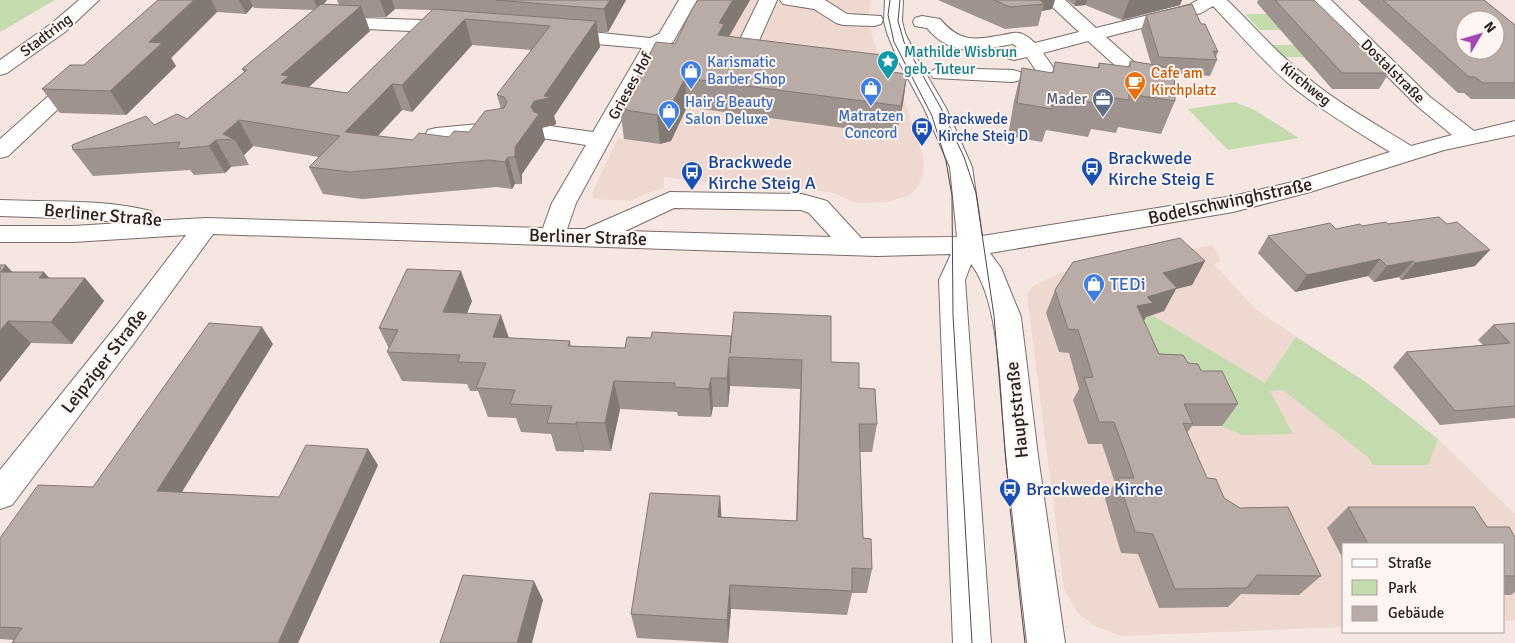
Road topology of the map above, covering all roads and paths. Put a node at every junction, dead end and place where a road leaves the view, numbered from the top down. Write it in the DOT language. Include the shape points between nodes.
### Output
graph roads {
  1 [pos="85,0"];
  2 [pos="90,0"];
  3 [pos="688,0"];
  4 [pos="768,0"];
  5 [pos="788,0"];
  6 [pos="894,0"];
  7 [pos="1054,0"];
  8 [pos="1211,0"];
  9 [pos="1217,0"];
  10 [pos="1321,0"];
  11 [pos="327,15"];
  12 [pos="874,20"];
  13 [pos="922,22"];
  14 [pos="471,28"];
  15 [pos="547,34"];
  16 [pos="1092,34"];
  17 [pos="651,45"];
  18 [pos="0,51"];
  19 [pos="1016,54"];
  20 [pos="779,63"];
  21 [pos="95,65"];
  22 [pos="0,69"];
  23 [pos="1115,79"];
  24 [pos="1142,79"];
  25 [pos="1166,90"];
  26 [pos="1515,128"];
  27 [pos="501,129"];
  28 [pos="550,133"];
  29 [pos="436,135"];
  30 [pos="1468,137"];
  31 [pos="600,140"];
  32 [pos="0,151"];
  33 [pos="1408,154"];
  34 [pos="0,208"];
  35 [pos="206,226"];
  36 [pos="0,234"];
  37 [pos="553,235"];
  38 [pos="591,237"];
  39 [pos="854,246"];
  40 [pos="970,246"];
  41 [pos="0,495"];
  42 [pos="972,643"];
  43 [pos="1046,643"];
  1 -- 18 [label="street, Stadtring"];
  2 -- 22 [label="street, Stadtring" via="58,28"];
  3 -- 17 [label="street" via="666,38"];
  4 -- 20 [label="street" via="741,58"];
  5 -- 12 [label="street" via="819,4 843,19"];
  6 -- 40 [label="street" via="896,33 936,108 961,167"];
  7 -- 16 [label="street"];
  8 -- 16 [label="street" via="1195,9"];
  9 -- 33 [label="street, Kirchweg" via="1300,82"];
  10 -- 30 [label="street, Dostalstraße" via="1423,101"];
  11 -- 14 [label="street"];
  13 -- 19 [label="street" via="933,22 946,39 957,42 975,45 1017,38"];
  15 -- 17 [label="street, Grieses Hof"];
  16 -- 19 [label="street"];
  16 -- 24 [label="street"];
  17 -- 31 [label="street, Grieses Hof"];
  19 -- 19 [label="street" via="1059,77 940,74"];
  21 -- 32 [label="street"];
  23 -- 24 [label="street"];
  24 -- 25 [label="street"];
  26 -- 30 [label="street, Bodelschwinghstraße"];
  27 -- 29 [label="street"];
  28 -- 31 [label="street"];
  30 -- 33 [label="street, Bodelschwinghstraße"];
  31 -- 37 [label="street, Grieses Hof" via="564,203"];
  33 -- 40 [label="street, Bodelschwinghstraße" via="1302,187 1233,204"];
  34 -- 35 [label="street, Berliner Straße" via="90,211"];
  35 -- 36 [label="street, Berliner Straße" via="73,234"];
  35 -- 37 [label="street, Berliner Straße"];
  35 -- 41 [label="street, Leipziger Straße"];
  37 -- 38 [label="street, Berliner Straße"];
  38 -- 39 [label="street, Berliner Straße"];
  38 -- 39 [label="street" via="670,200 802,202 818,207"];
  39 -- 40 [label="street, Berliner Straße"];
  40 -- 42 [label="street" via="952,280"];
  40 -- 43 [label="street, Hauptstraße" via="988,268 1008,317"];
}
